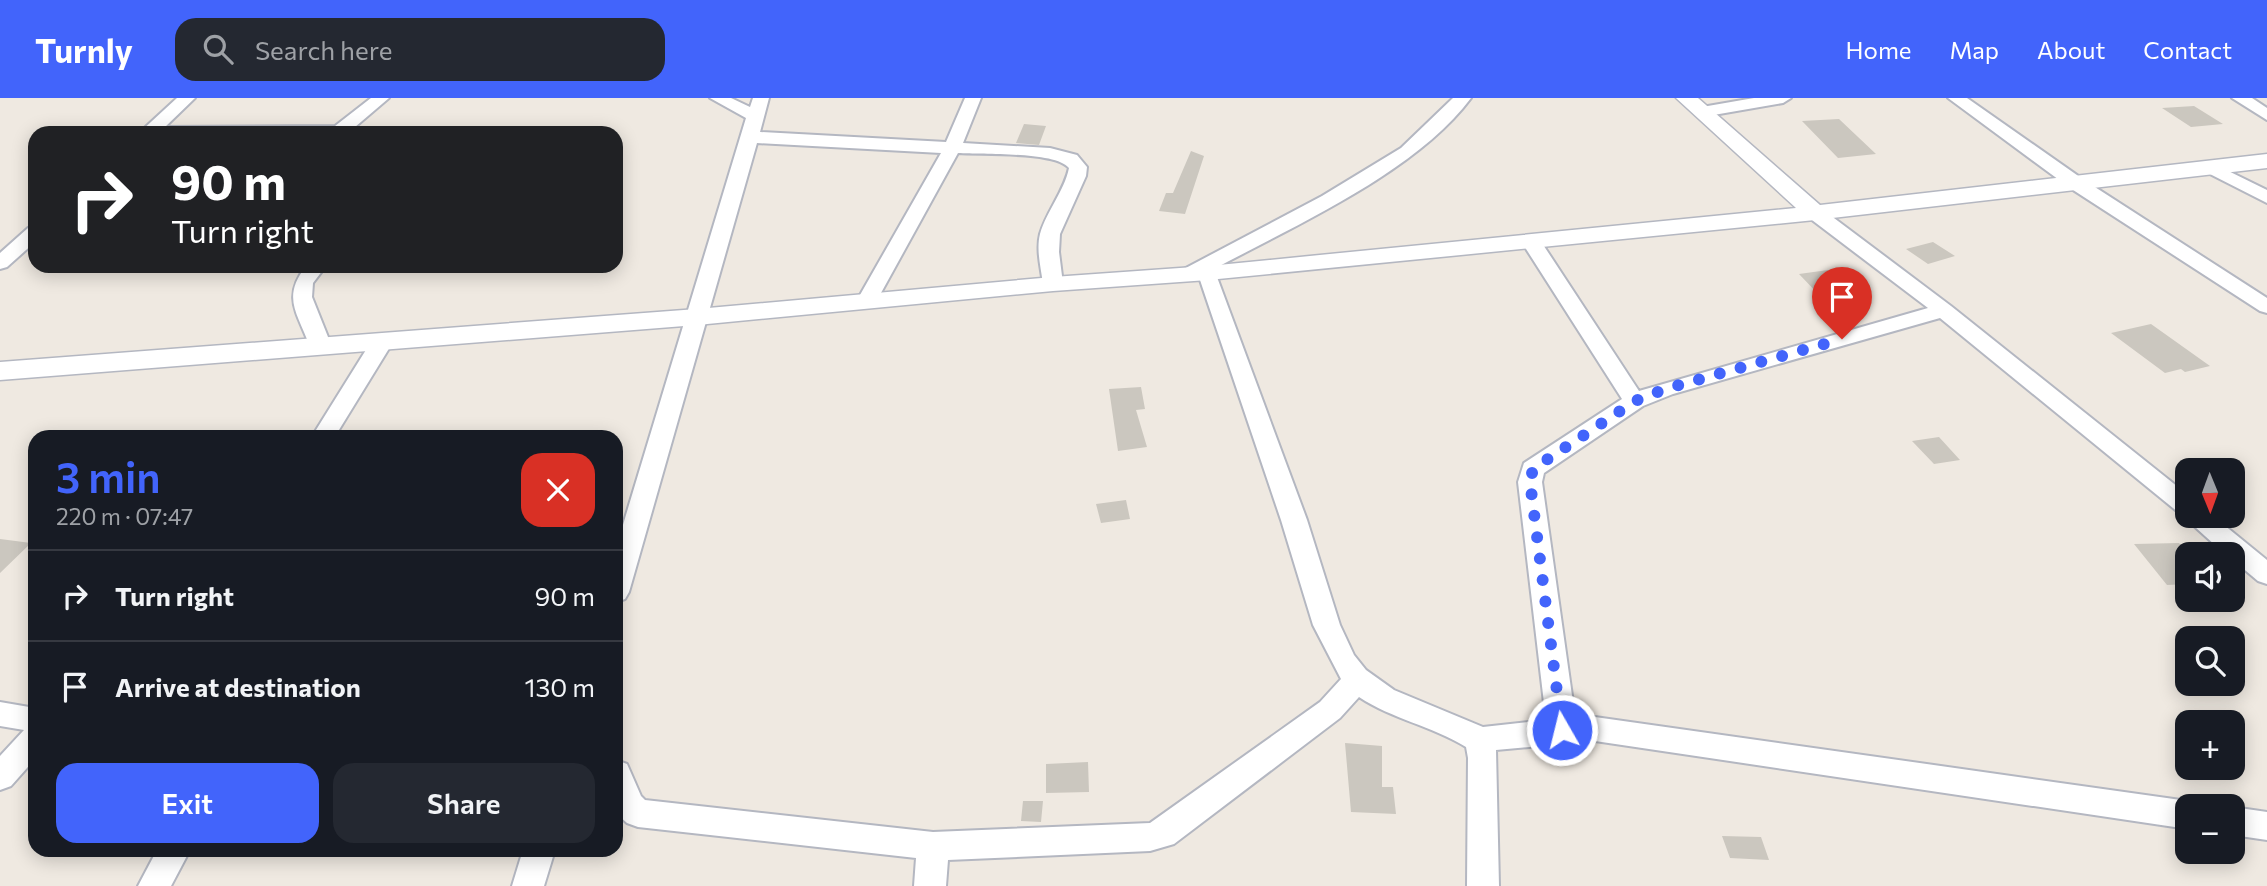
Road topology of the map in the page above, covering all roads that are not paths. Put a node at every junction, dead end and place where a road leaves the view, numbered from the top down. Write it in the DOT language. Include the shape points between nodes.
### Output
graph roads {
  1 [pos="187,98"];
  2 [pos="381,98"];
  3 [pos="718,98"];
  4 [pos="973,98"];
  5 [pos="1463,98"];
  6 [pos="1783,98"];
  7 [pos="1956,98"];
  8 [pos="2240,98"];
  9 [pos="1694,105"];
  10 [pos="758,107"];
  11 [pos="2267,116"];
  12 [pos="155,126"];
  13 [pos="346,126"];
  14 [pos="749,137"];
  15 [pos="952,148"];
  16 [pos="2267,161"];
  17 [pos="2210,167"];
  18 [pos="2077,184"];
  19 [pos="2267,197"];
  20 [pos="1815,213"];
  21 [pos="28,238"];
  22 [pos="1531,241"];
  23 [pos="0,263"];
  24 [pos="311,273"];
  25 [pos="1197,274"];
  26 [pos="1053,284"];
  27 [pos="866,302"];
  28 [pos="2267,307"];
  29 [pos="1944,310"];
  30 [pos="697,317"];
  31 [pos="382,342"];
  32 [pos="321,347"];
  33 [pos="0,371"];
  34 [pos="1635,401"];
  35 [pos="326,430"];
  36 [pos="2175,498"];
  37 [pos="2211,528"];
  38 [pos="623,568"];
  39 [pos="2267,574"];
  40 [pos="1357,680"];
  41 [pos="0,714"];
  42 [pos="28,719"];
  43 [pos="1562,730"];
  44 [pos="1479,740"];
  45 [pos="28,746"];
  46 [pos="0,777"];
  47 [pos="623,790"];
  48 [pos="2175,813"];
  49 [pos="2245,823"];
  50 [pos="2267,826"];
  51 [pos="933,846"];
  52 [pos="170,857"];
  53 [pos="536,857"];
  54 [pos="154,886"];
  55 [pos="528,886"];
  56 [pos="930,886"];
  57 [pos="1483,886"];
  1 -- 12 [label="street"];
  2 -- 13 [label="street"];
  3 -- 10 [label="street"];
  4 -- 15 [label="street"];
  5 -- 25 [label="street" via="1407,152"];
  6 -- 9 [label="street"];
  7 -- 18 [label="street"];
  8 -- 11 [label="street"];
  9 -- 20 [label="street"];
  10 -- 14 [label="street"];
  14 -- 15 [label="street"];
  14 -- 30 [label="street"];
  15 -- 26 [label="street" via="1050,153 1076,163 1076,183 1048,242"];
  15 -- 27 [label="street"];
  16 -- 17 [label="street"];
  17 -- 18 [label="street"];
  17 -- 19 [label="street"];
  18 -- 20 [label="street"];
  18 -- 28 [label="street"];
  20 -- 22 [label="street"];
  20 -- 29 [label="street"];
  21 -- 23 [label="street"];
  22 -- 25 [label="street"];
  22 -- 34 [label="street"];
  24 -- 32 [label="street" via="303,283 302,297"];
  25 -- 26 [label="street"];
  25 -- 40 [label="street" via="1294,520 1328,632 1340,659"];
  26 -- 27 [label="street"];
  27 -- 30 [label="street"];
  29 -- 34 [label="street"];
  29 -- 36 [label="street"];
  30 -- 31 [label="street"];
  30 -- 38 [label="street"];
  31 -- 32 [label="street"];
  31 -- 35 [label="street"];
  32 -- 33 [label="street"];
  34 -- 43 [label="street" via="1533,469 1530,482"];
  37 -- 39 [label="street"];
  40 -- 44 [label="street" via="1384,698 1462,728"];
  40 -- 51 [label="street" via="1330,710 1163,834"];
  41 -- 42 [label="street"];
  43 -- 44 [label="street"];
  43 -- 48 [label="street" via="1595,729"];
  44 -- 57 [label="street" via="1483,758"];
  45 -- 46 [label="street"];
  47 -- 51 [label="street" via="638,813"];
  49 -- 50 [label="street"];
  51 -- 56 [label="street"];
  52 -- 54 [label="street"];
  53 -- 55 [label="street"];
}
